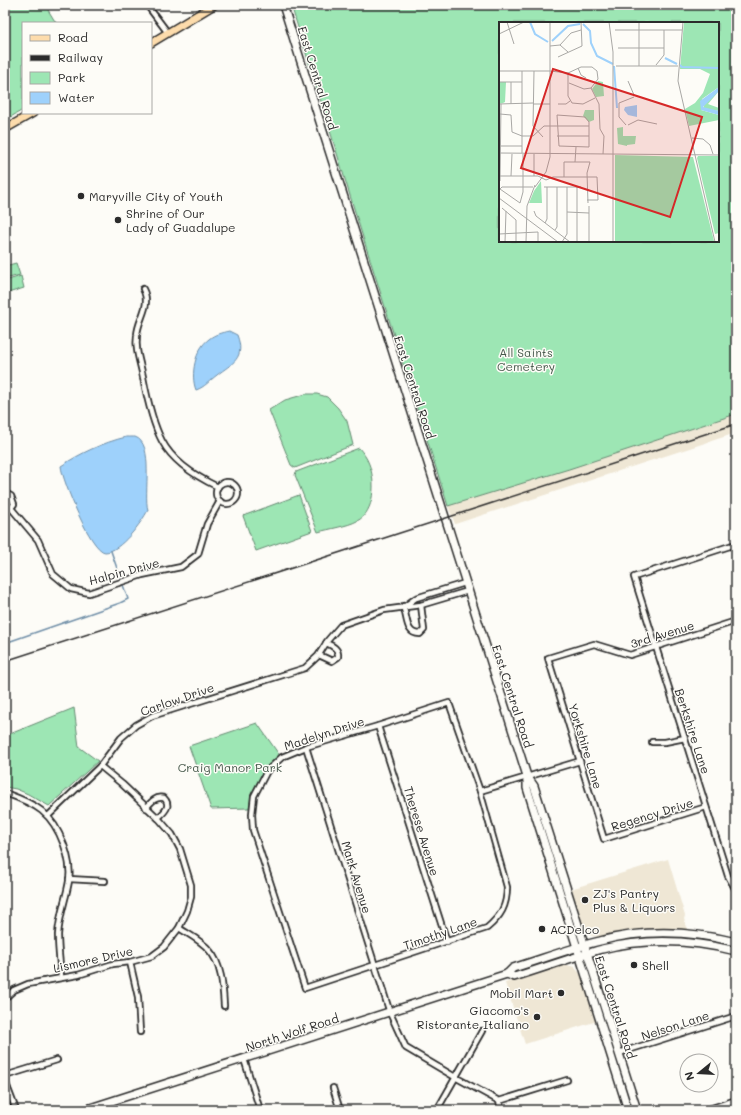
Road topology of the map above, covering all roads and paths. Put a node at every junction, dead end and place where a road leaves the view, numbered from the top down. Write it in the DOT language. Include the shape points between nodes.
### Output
graph roads {
  1 [pos="147,5"];
  2 [pos="214,5"];
  3 [pos="283,5"];
  4 [pos="168,33"];
  5 [pos="152,42"];
  6 [pos="31,114"];
  7 [pos="5,130"];
  8 [pos="143,289"];
  9 [pos="218,487"];
  10 [pos="5,493"];
  11 [pos="220,501"];
  12 [pos="11,508"];
  13 [pos="5,511"];
  14 [pos="736,544"];
  15 [pos="466,583"];
  16 [pos="468,591"];
  17 [pos="421,605"];
  18 [pos="403,606"];
  19 [pos="736,621"];
  20 [pos="326,643"];
  21 [pos="656,648"];
  22 [pos="319,655"];
  23 [pos="548,658"];
  24 [pos="449,703"];
  25 [pos="378,726"];
  26 [pos="685,738"];
  27 [pos="652,742"];
  28 [pos="306,747"];
  29 [pos="580,761"];
  30 [pos="100,766"];
  31 [pos="527,776"];
  32 [pos="480,791"];
  33 [pos="5,793"];
  34 [pos="706,807"];
  35 [pos="146,808"];
  36 [pos="48,816"];
  37 [pos="158,818"];
  38 [pos="604,839"];
  39 [pos="69,879"];
  40 [pos="105,881"];
  41 [pos="736,890"];
  42 [pos="179,928"];
  43 [pos="446,942"];
  44 [pos="736,942"];
  45 [pos="585,945"];
  46 [pos="577,948"];
  47 [pos="736,951"];
  48 [pos="588,954"];
  49 [pos="580,956"];
  50 [pos="130,962"];
  51 [pos="375,966"];
  52 [pos="507,974"];
  53 [pos="61,977"];
  54 [pos="305,988"];
  55 [pos="5,998"];
  56 [pos="224,1006"];
  57 [pos="390,1013"];
  58 [pos="736,1016"];
  59 [pos="482,1031"];
  60 [pos="140,1032"];
  61 [pos="619,1053"];
  62 [pos="244,1059"];
  63 [pos="57,1060"];
  64 [pos="5,1076"];
  65 [pos="455,1077"];
  66 [pos="567,1080"];
  67 [pos="5,1081"];
  68 [pos="333,1088"];
  69 [pos="5,1100"];
  70 [pos="736,1100"];
  71 [pos="499,1101"];
  72 [pos="8,1110"];
  73 [pos="16,1110"];
  74 [pos="84,1110"];
  75 [pos="260,1110"];
  76 [pos="340,1110"];
  77 [pos="437,1110"];
  78 [pos="501,1110"];
  79 [pos="628,1110"];
  80 [pos="637,1110"];
  81 [pos="706,1110"];
  1 -- 4 [label="street"];
  2 -- 4 [label="main road"];
  3 -- 15 [label="main road, East Central Road"];
  4 -- 5 [label="main road"];
  6 -- 7 [label="main road"];
  8 -- 9 [label="street" via="147,302 138,327 136,348 158,432 167,449 178,461"];
  9 -- 11 [label="street" via="216,493"];
  9 -- 11 [label="street" via="223,483 231,483 237,491 234,501 227,504"];
  10 -- 12 [label="street" via="13,498 14,504"];
  11 -- 12 [label="street, Halpin Drive" via="207,524 198,554 181,567 142,574 89,593 71,589 53,574 38,540"];
  12 -- 13 [label="street"];
  14 -- 21 [label="street, Berkshire Lane" via="634,577"];
  15 -- 16 [label="main road, East Central Road"];
  15 -- 18 [label="street, Carlow Drive" via="416,598"];
  16 -- 17 [label="street, Carlow Drive"];
  16 -- 31 [label="main road, East Central Road"];
  17 -- 18 [label="street, Carlow Drive"];
  17 -- 18 [label="street" via="424,630 420,634 410,631"];
  18 -- 20 [label="street, Carlow Drive" via="341,624"];
  19 -- 21 [label="street, 3rd Avenue"];
  20 -- 22 [label="street, Carlow Drive"];
  20 -- 22 [label="street" via="336,648 338,657 328,661"];
  21 -- 23 [label="street, 3rd Avenue" via="630,655 594,644"];
  21 -- 26 [label="street, Berkshire Lane"];
  22 -- 30 [label="street, Carlow Drive" via="305,668 152,716 121,738"];
  23 -- 29 [label="street, Yorkshire Lane"];
  24 -- 25 [label="street, Madelyn Drive"];
  24 -- 32 [label="street, Timothy Lane"];
  25 -- 28 [label="street, Madelyn Drive"];
  25 -- 43 [label="street, Therese Avenue"];
  26 -- 27 [label="street"];
  26 -- 34 [label="street, Berkshire Lane"];
  28 -- 51 [label="street, Mark Avenue"];
  28 -- 54 [label="street, Madelyn Drive" via="282,757 267,771 254,796 252,814 253,830"];
  29 -- 31 [label="street"];
  29 -- 38 [label="street, Yorkshire Lane"];
  30 -- 35 [label="street, Lismore Drive"];
  30 -- 36 [label="street, Carlow Drive"];
  31 -- 32 [label="street"];
  31 -- 45 [label="main road, East Central Road" via="534,786"];
  31 -- 46 [label="main road, East Central Road" via="527,788"];
  32 -- 43 [label="street, Timothy Lane" via="507,887 505,906 498,919 487,928"];
  33 -- 36 [label="street" via="33,804"];
  34 -- 38 [label="street, Regency Drive"];
  34 -- 41 [label="street, Berkshire Lane" via="728,876"];
  35 -- 37 [label="street, Lismore Drive"];
  35 -- 37 [label="street" via="155,799 162,797 167,800 168,807"];
  36 -- 39 [label="street" via="56,827 69,859"];
  37 -- 42 [label="street, Lismore Drive" via="172,834 180,849 191,885 191,897"];
  39 -- 40 [label="street"];
  39 -- 53 [label="street" via="58,935"];
  42 -- 50 [label="street, Lismore Drive" via="164,947 152,956"];
  42 -- 56 [label="street" via="210,950 219,968"];
  43 -- 51 [label="street, Timothy Lane"];
  44 -- 45 [label="main road, North Wolf Road" via="693,934 654,933"];
  45 -- 46 [label="main road, North Wolf Road"];
  45 -- 48 [label="main road, East Central Road"];
  46 -- 49 [label="main road, East Central Road"];
  46 -- 52 [label="main road, North Wolf Road" via="513,968"];
  47 -- 48 [label="main road, North Wolf Road" via="699,944 661,942 622,945"];
  48 -- 49 [label="main road, North Wolf Road"];
  48 -- 61 [label="main road, East Central Road"];
  49 -- 52 [label="main road, North Wolf Road" via="514,977"];
  49 -- 79 [label="main road, East Central Road"];
  50 -- 53 [label="street, Lismore Drive"];
  50 -- 60 [label="street" via="138,998"];
  51 -- 54 [label="street, Timothy Lane"];
  51 -- 57 [label="street, Mark Avenue"];
  52 -- 57 [label="main road, North Wolf Road"];
  53 -- 55 [label="street, Lismore Drive" via="28,984 14,990"];
  57 -- 62 [label="main road, North Wolf Road"];
  57 -- 65 [label="street, Mark Avenue" via="406,1048"];
  58 -- 61 [label="street, Nelson Lane"];
  59 -- 65 [label="street"];
  61 -- 80 [label="main road, East Central Road"];
  62 -- 74 [label="main road, North Wolf Road"];
  62 -- 75 [label="street"];
  63 -- 64 [label="street"];
  65 -- 71 [label="street, Mark Avenue"];
  65 -- 77 [label="street"];
  66 -- 71 [label="street"];
  67 -- 73 [label="street"];
  68 -- 76 [label="street"];
  69 -- 72 [label="street"];
  70 -- 81 [label="street"];
  71 -- 78 [label="street"];
}
